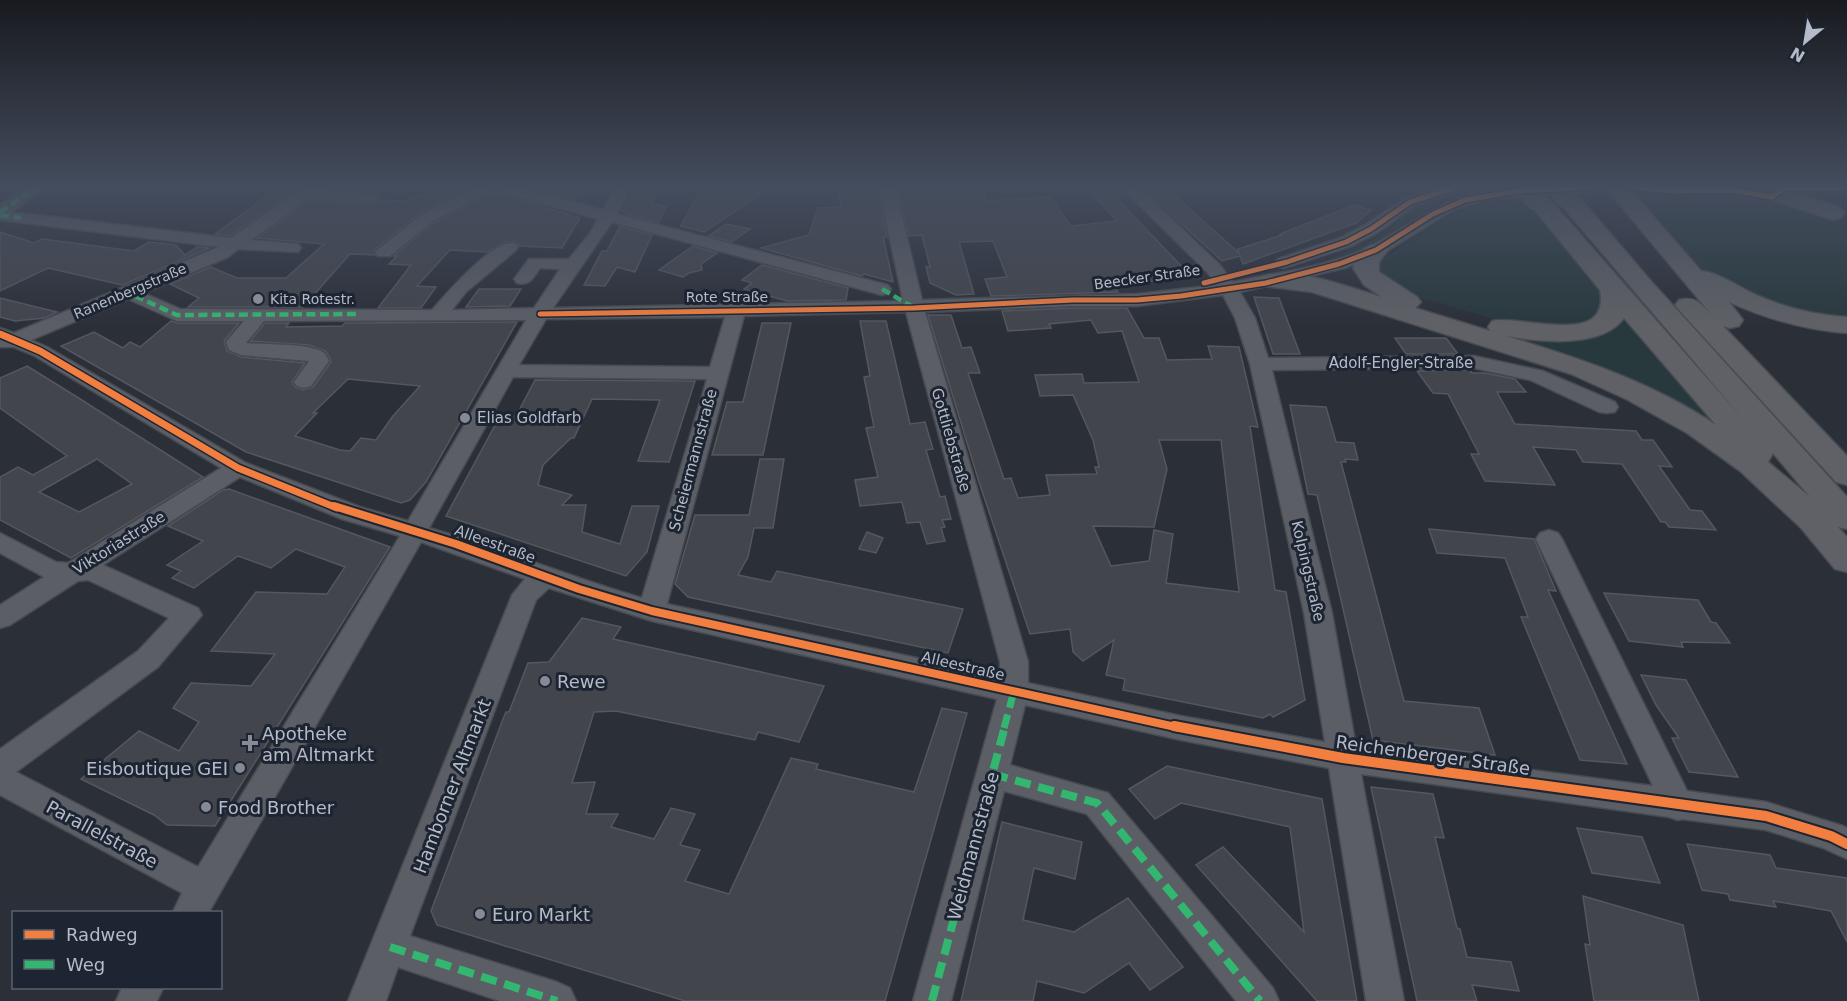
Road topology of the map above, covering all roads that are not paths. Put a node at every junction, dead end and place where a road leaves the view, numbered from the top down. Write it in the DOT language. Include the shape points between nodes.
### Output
graph roads {
  1 [pos="155,234"];
  2 [pos="250,234"];
  3 [pos="407,234"];
  4 [pos="595,234"];
  5 [pos="670,234"];
  6 [pos="897,234"];
  7 [pos="1177,234"];
  8 [pos="1362,234"];
  9 [pos="1402,234"];
  10 [pos="1568,234"];
  11 [pos="1613,234"];
  12 [pos="1627,234"];
  13 [pos="1644,234"];
  14 [pos="236,244"];
  15 [pos="509,247"];
  16 [pos="292,248"];
  17 [pos="1376,250"];
  18 [pos="384,252"];
  19 [pos="1677,260"];
  20 [pos="568,268"];
  21 [pos="1297,275"];
  22 [pos="523,279"];
  23 [pos="1226,284"];
  24 [pos="1612,286"];
  25 [pos="882,290"];
  26 [pos="135,296"];
  27 [pos="1408,302"];
  28 [pos="914,308"];
  29 [pos="736,310"];
  30 [pos="540,314"];
  31 [pos="259,315"];
  32 [pos="438,315"];
  33 [pos="1847,325"];
  34 [pos="5,340"];
  35 [pos="1260,364"];
  36 [pos="506,371"];
  37 [pos="717,373"];
  38 [pos="304,382"];
  39 [pos="1606,406"];
  40 [pos="1847,447"];
  41 [pos="238,468"];
  42 [pos="1847,475"];
  43 [pos="1832,520"];
  44 [pos="415,531"];
  45 [pos="1549,539"];
  46 [pos="0,542"];
  47 [pos="1847,560"];
  48 [pos="72,573"];
  49 [pos="545,576"];
  50 [pos="651,611"];
  51 [pos="0,618"];
  52 [pos="1014,691"];
  53 [pos="1342,758"];
  54 [pos="0,766"];
  55 [pos="992,774"];
  56 [pos="0,779"];
  57 [pos="1678,806"];
  58 [pos="1847,844"];
  59 [pos="197,900"];
  60 [pos="390,947"];
  61 [pos="367,1001"];
  62 [pos="557,1001"];
  63 [pos="932,1001"];
  64 [pos="1260,1001"];
  65 [pos="1385,1001"];
  1 -- 14 [label="street"];
  2 -- 14 [label="street, Ranenbergstraße"];
  3 -- 18 [label="street"];
  4 -- 20 [label="street"];
  5 -- 25 [label="street"];
  6 -- 28 [label="street, Gottliebstraße"];
  7 -- 23 [label="street, Kolpingstraße"];
  8 -- 21 [label="street, Beecker Straße"];
  9 -- 17 [label="street, Beecker Straße"];
  10 -- 24 [label="highway"];
  11 -- 43 [label="highway" via="1641,285"];
  12 -- 42 [label="highway" via="1690,307"];
  13 -- 19 [label="highway"];
  14 -- 16 [label="street"];
  14 -- 34 [label="street, Ranenbergstraße"];
  15 -- 32 [label="street" via="460,288"];
  17 -- 21 [label="street, Beecker Straße"];
  17 -- 27 [label="highway" via="1367,261 1367,275"];
  19 -- 33 [label="highway" via="1731,295 1802,319"];
  19 -- 40 [label="highway"];
  20 -- 22 [label="street" via="535,262"];
  20 -- 30 [label="street"];
  21 -- 23 [label="street, Beecker Straße"];
  21 -- 27 [label="highway"];
  21 -- 43 [label="highway" via="1581,368 1636,393 1698,428"];
  23 -- 28 [label="street, Beecker Straße" via="1137,300"];
  23 -- 35 [label="street, Kolpingstraße" via="1245,318"];
  24 -- 27 [label="highway" via="1615,306 1607,321 1588,330 1555,333 1490,326"];
  24 -- 43 [label="highway"];
  26 -- 31 [label="street, Rote Straße" via="177,315"];
  28 -- 29 [label="street, Rote Straße"];
  28 -- 52 [label="street, Gottliebstraße" via="1014,662"];
  29 -- 30 [label="street, Rote Straße"];
  29 -- 37 [label="street, Scheiermannstraße"];
  30 -- 32 [label="street, Rote Straße"];
  30 -- 36 [label="street"];
  31 -- 32 [label="street, Rote Straße"];
  31 -- 38 [label="street" via="236,346 241,350 317,357 320,361"];
  34 -- 41 [label="street, Alleestraße" via="44,353"];
  35 -- 39 [label="street, Adolf-Engler-Straße" via="1474,362 1536,375"];
  35 -- 53 [label="street, Kolpingstraße" via="1318,613"];
  36 -- 37 [label="street"];
  36 -- 44 [label="street"];
  37 -- 50 [label="street, Scheiermannstraße"];
  41 -- 44 [label="street, Alleestraße" via="351,513"];
  41 -- 48 [label="street, Viktoriastraße"];
  43 -- 47 [label="highway"];
  44 -- 49 [label="street, Alleestraße"];
  44 -- 59 [label="street"];
  45 -- 57 [label="street"];
  46 -- 48 [label="street" via="50,570"];
  48 -- 51 [label="street, Viktoriastraße"];
  48 -- 54 [label="street" via="91,570 188,615 148,659"];
  49 -- 50 [label="street, Alleestraße"];
  49 -- 60 [label="street, Hamborner Altmarkt" via="525,595"];
  50 -- 52 [label="street, Alleestraße"];
  52 -- 53 [label="street, Reichenberger Straße"];
  52 -- 55 [label="street, Weidmannstraße"];
  53 -- 57 [label="street, Reichenberger Straße"];
  53 -- 65 [label="street, Kolpingstraße"];
  55 -- 63 [label="street, Weidmannstraße"];
  55 -- 64 [label="street" via="1097,803"];
  56 -- 59 [label="street, Parallelstraße"];
  57 -- 58 [label="street, Reichenberger Straße" via="1766,816"];
  60 -- 61 [label="street, Hamborner Altmarkt"];
  60 -- 62 [label="street"];
}
